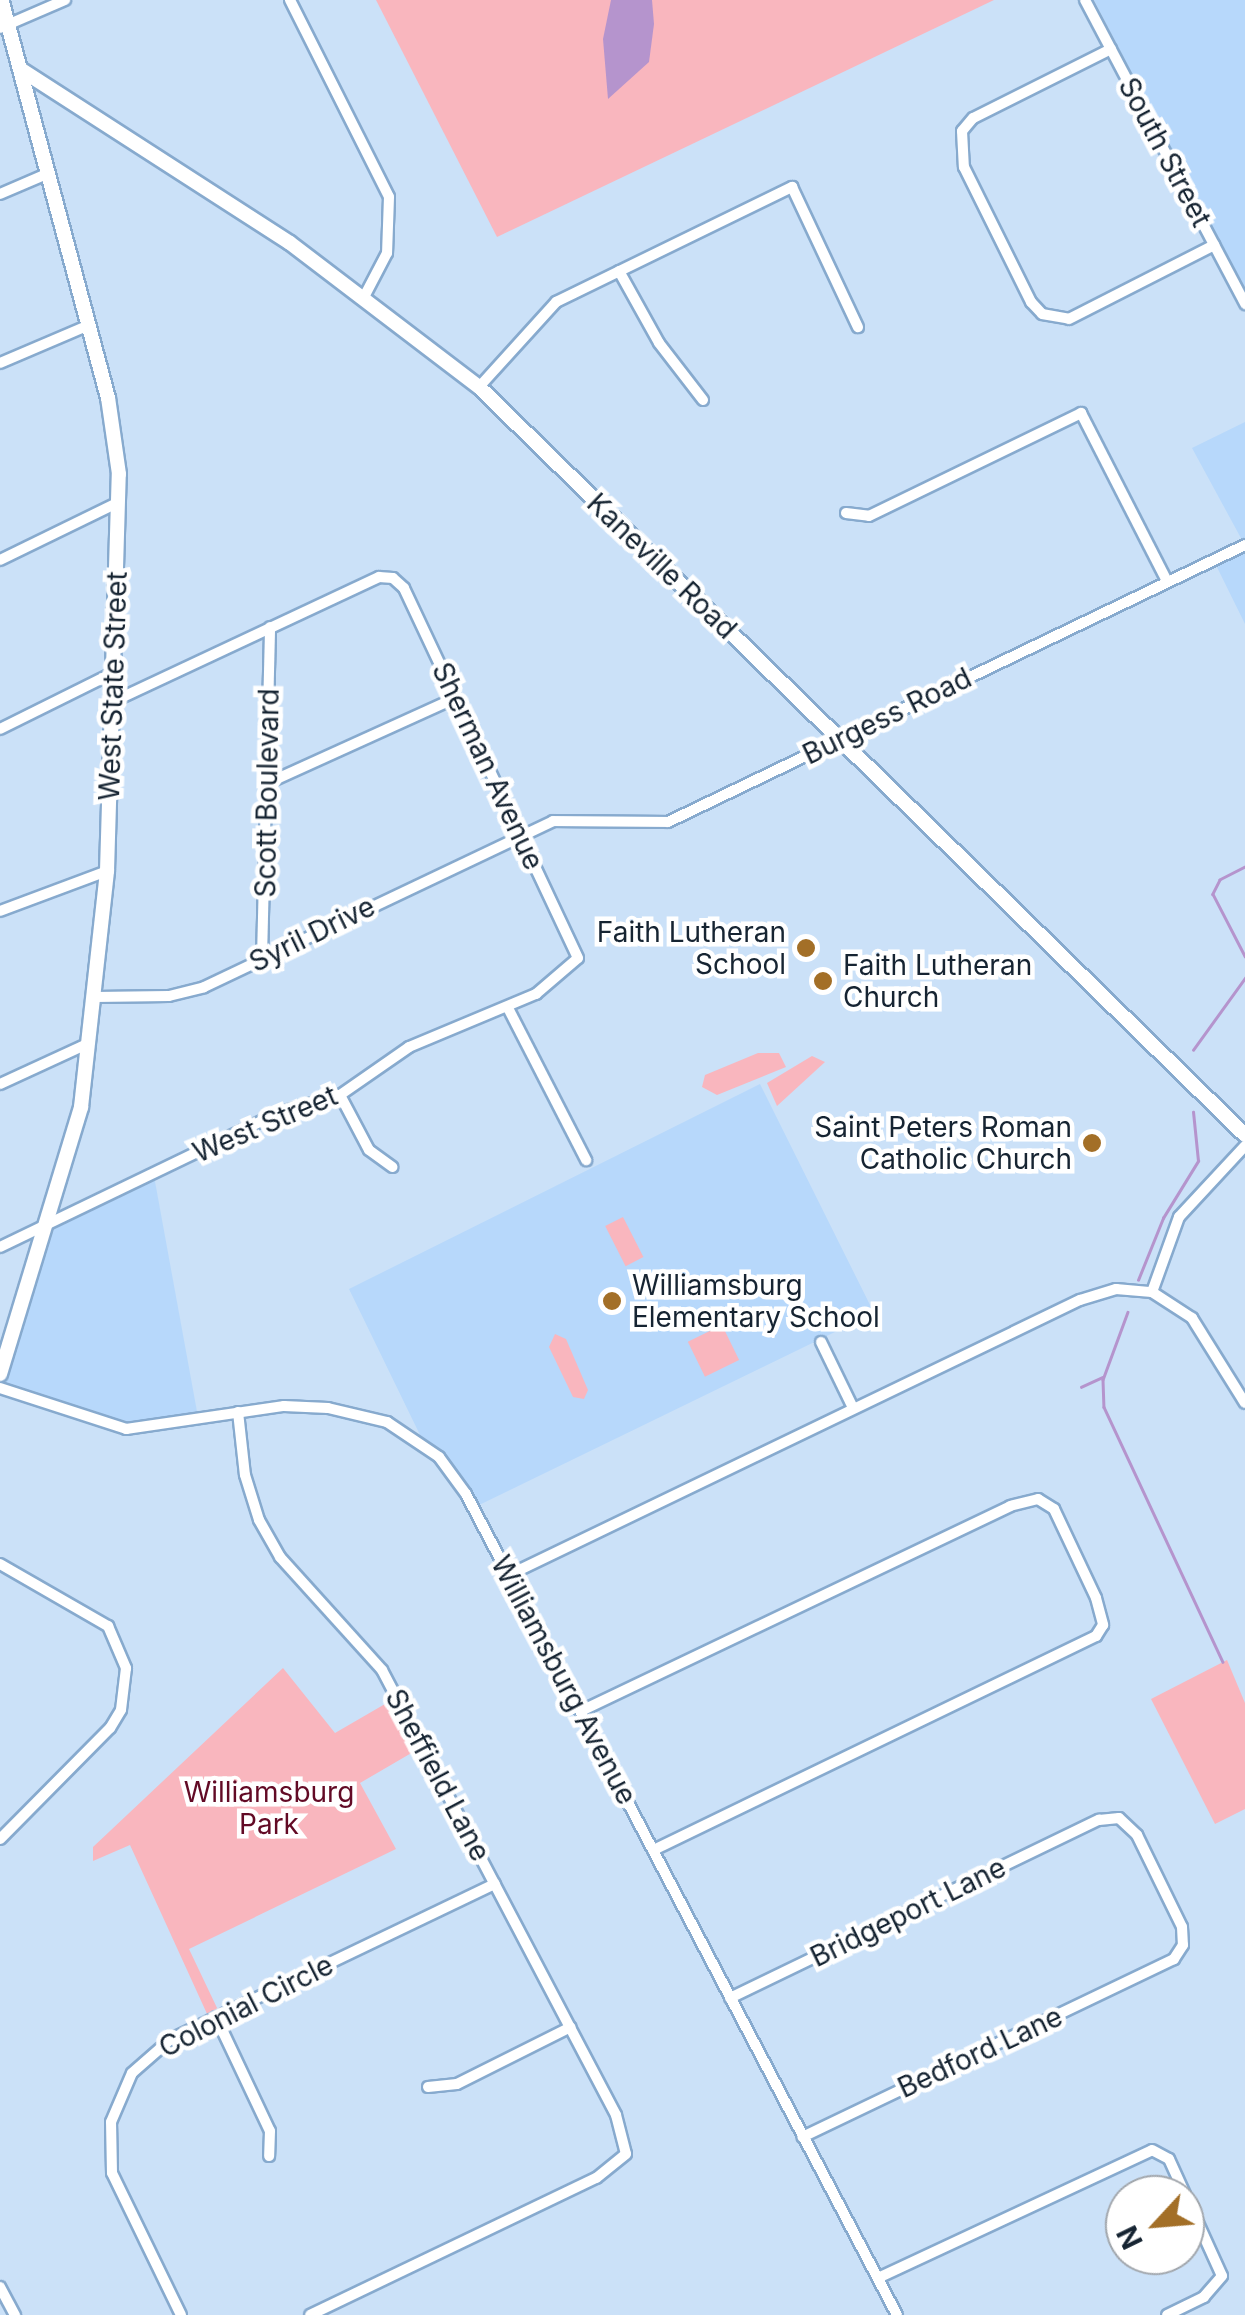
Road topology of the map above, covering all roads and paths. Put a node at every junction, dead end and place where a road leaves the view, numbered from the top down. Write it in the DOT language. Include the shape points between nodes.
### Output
graph roads {
  1 [pos="1,0"];
  2 [pos="64,0"];
  3 [pos="290,0"];
  4 [pos="1085,0"];
  5 [pos="4,27"];
  6 [pos="1111,49"];
  7 [pos="20,69"];
  8 [pos="49,173"];
  9 [pos="0,194"];
  10 [pos="1214,244"];
  11 [pos="619,271"];
  12 [pos="365,295"];
  13 [pos="1245,304"];
  14 [pos="89,325"];
  15 [pos="858,326"];
  16 [pos="0,363"];
  17 [pos="479,388"];
  18 [pos="703,400"];
  19 [pos="118,502"];
  20 [pos="846,513"];
  21 [pos="1245,545"];
  22 [pos="0,560"];
  23 [pos="1167,581"];
  24 [pos="270,627"];
  25 [pos="113,673"];
  26 [pos="455,698"];
  27 [pos="112,702"];
  28 [pos="0,729"];
  29 [pos="838,739"];
  30 [pos="268,783"];
  31 [pos="520,834"];
  32 [pos="107,871"];
  33 [pos="0,911"];
  34 [pos="262,958"];
  35 [pos="578,958"];
  36 [pos="95,997"];
  37 [pos="509,1010"];
  38 [pos="90,1043"];
  39 [pos="0,1084"];
  40 [pos="340,1095"];
  41 [pos="1245,1136"];
  42 [pos="1245,1146"];
  43 [pos="586,1160"];
  44 [pos="392,1167"];
  45 [pos="48,1224"];
  46 [pos="0,1247"];
  47 [pos="1152,1292"];
  48 [pos="820,1342"];
  49 [pos="0,1374"];
  50 [pos="0,1388"];
  51 [pos="1245,1403"];
  52 [pos="853,1408"];
  53 [pos="238,1412"];
  54 [pos="0,1564"];
  55 [pos="509,1575"];
  56 [pos="581,1711"];
  57 [pos="0,1839"];
  58 [pos="653,1850"];
  59 [pos="495,1884"];
  60 [pos="1158,1968"];
  61 [pos="730,1998"];
  62 [pos="216,2017"];
  63 [pos="571,2027"];
  64 [pos="428,2087"];
  65 [pos="802,2137"];
  66 [pos="269,2156"];
  67 [pos="878,2278"];
  68 [pos="0,2287"];
  69 [pos="314,2314"];
  70 [pos="15,2315"];
  71 [pos="182,2315"];
  72 [pos="897,2315"];
  73 [pos="1167,2315"];
  1 -- 5 [label="main road, West State Street"];
  2 -- 5 [label="street"];
  3 -- 12 [label="street" via="390,198 388,253"];
  4 -- 6 [label="street, South Street"];
  5 -- 7 [label="main road, West State Street"];
  6 -- 10 [label="street, South Street"];
  6 -- 10 [label="street" via="973,118 962,132 964,167 1031,302 1042,314 1069,319"];
  7 -- 8 [label="main road, West State Street"];
  7 -- 12 [label="main road, Kaneville Road"];
  8 -- 9 [label="street"];
  8 -- 14 [label="main road, West State Street"];
  10 -- 13 [label="street, South Street"];
  11 -- 15 [label="street" via="792,187"];
  11 -- 17 [label="street" via="556,302"];
  11 -- 18 [label="street" via="668,357"];
  12 -- 17 [label="main road, Kaneville Road"];
  14 -- 16 [label="street"];
  14 -- 19 [label="main road, West State Street" via="116,439"];
  17 -- 29 [label="main road, Kaneville Road"];
  19 -- 22 [label="street"];
  19 -- 25 [label="main road, West State Street"];
  20 -- 23 [label="street" via="870,516 1078,414"];
  21 -- 23 [label="street, Burgess Road"];
  23 -- 29 [label="street, Burgess Road"];
  24 -- 26 [label="street, Sherman Avenue" via="379,577 392,578 404,588"];
  24 -- 27 [label="street"];
  24 -- 30 [label="street, Scott Boulevard"];
  25 -- 27 [label="main road, West State Street"];
  25 -- 28 [label="street"];
  26 -- 30 [label="street"];
  26 -- 31 [label="street, Sherman Avenue"];
  27 -- 32 [label="main road, West State Street"];
  29 -- 31 [label="street, Burgess Road" via="668,822 642,827 568,818"];
  29 -- 41 [label="main road, Kaneville Road"];
  30 -- 34 [label="street, Scott Boulevard"];
  31 -- 34 [label="street, Syril Drive"];
  31 -- 35 [label="street, Sherman Avenue"];
  32 -- 33 [label="street"];
  32 -- 36 [label="main road, West State Street"];
  34 -- 36 [label="street, Syril Drive" via="186,994"];
  35 -- 37 [label="street, West Street" via="567,974"];
  36 -- 38 [label="main road, West State Street"];
  37 -- 40 [label="street, West Street" via="409,1047"];
  37 -- 43 [label="street"];
  38 -- 39 [label="street"];
  38 -- 45 [label="main road, West State Street" via="78,1122"];
  40 -- 44 [label="street" via="369,1150"];
  40 -- 45 [label="street, West Street" via="278,1113"];
  42 -- 47 [label="street" via="1179,1217"];
  45 -- 46 [label="street, West Street"];
  45 -- 49 [label="main road, West State Street"];
  47 -- 51 [label="street" via="1195,1322"];
  47 -- 52 [label="street" via="1116,1289 1080,1300"];
  48 -- 52 [label="street"];
  50 -- 53 [label="street, Williamsburg Avenue" via="110,1427 158,1428"];
  52 -- 55 [label="street"];
  53 -- 55 [label="street, Williamsburg Avenue" via="328,1408 416,1437 450,1470"];
  53 -- 59 [label="street, Sheffield Lane" via="245,1475 259,1520 280,1556 382,1670"];
  54 -- 57 [label="street" via="108,1626 126,1668 121,1710 110,1728"];
  55 -- 56 [label="street, Williamsburg Avenue"];
  56 -- 58 [label="street, Williamsburg Avenue"];
  56 -- 58 [label="street" via="1010,1506 1038,1499 1054,1509 1102,1614 1102,1625 1086,1642"];
  58 -- 61 [label="street, Williamsburg Avenue"];
  59 -- 62 [label="street, Colonial Circle"];
  59 -- 63 [label="street, Sheffield Lane"];
  60 -- 61 [label="street, Bridgeport Lane" via="1181,1951 1184,1936 1137,1834 1119,1818 1086,1826"];
  60 -- 65 [label="street, Bedford Lane"];
  61 -- 65 [label="street, Williamsburg Avenue"];
  62 -- 66 [label="street" via="270,2131"];
  62 -- 71 [label="street, Colonial Circle" via="144,2060 122,2089 110,2122 109,2156 119,2195"];
  63 -- 64 [label="street" via="458,2084"];
  63 -- 69 [label="street, Sheffield Lane" via="619,2122 626,2154 596,2178"];
  65 -- 67 [label="street, Williamsburg Avenue"];
  67 -- 72 [label="street, Williamsburg Avenue"];
  67 -- 73 [label="street" via="1140,2151 1169,2160 1220,2263 1217,2287"];
  68 -- 70 [label="street"];
}
